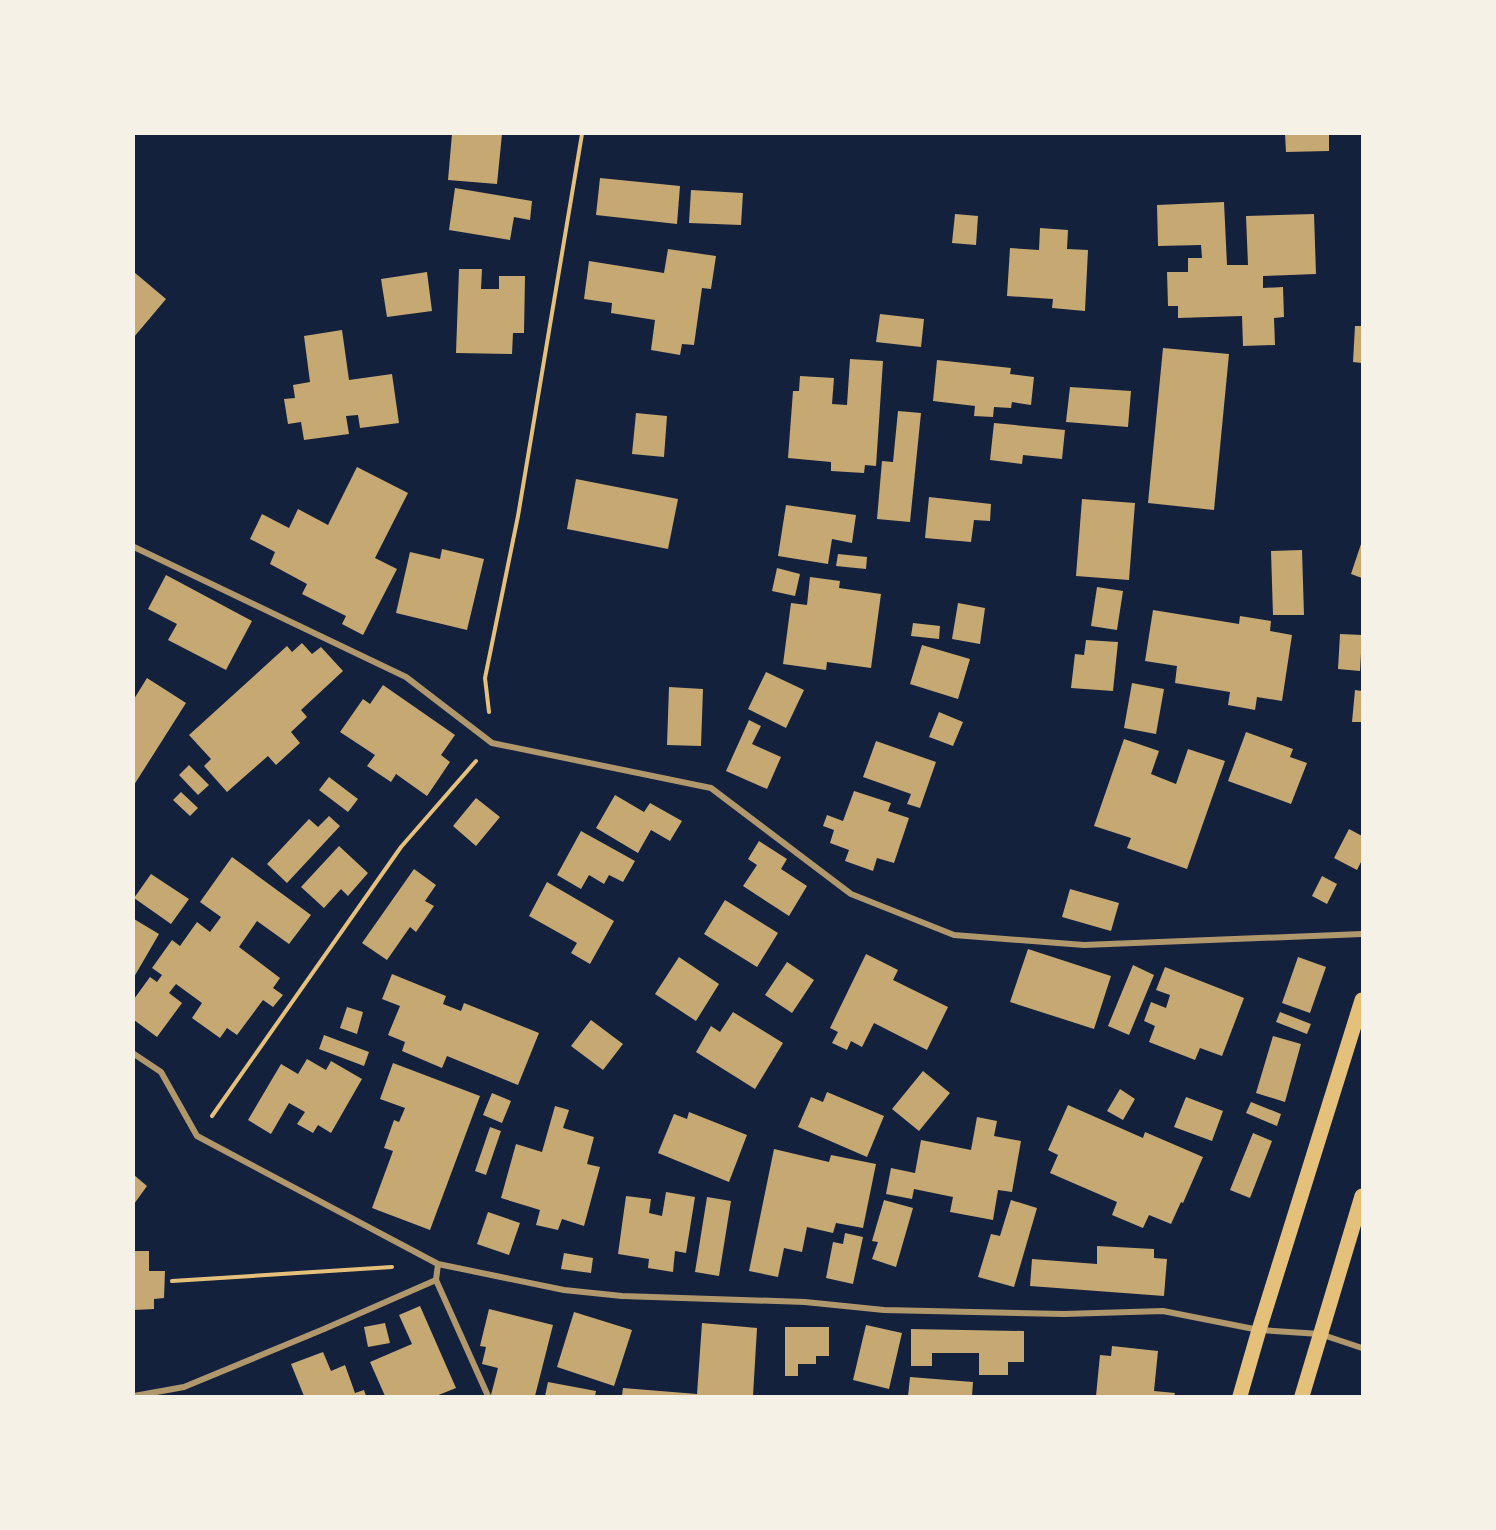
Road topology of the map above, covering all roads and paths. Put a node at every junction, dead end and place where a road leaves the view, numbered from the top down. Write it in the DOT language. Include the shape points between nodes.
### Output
graph roads {
  1 [pos="582,134"];
  2 [pos="134,547"];
  3 [pos="492,743"];
  4 [pos="1362,934"];
  5 [pos="1362,1000"];
  6 [pos="134,1054"];
  7 [pos="197,1136"];
  8 [pos="1362,1196"];
  9 [pos="438,1264"];
  10 [pos="436,1280"];
  11 [pos="172,1281"];
  12 [pos="1259,1330"];
  13 [pos="1320,1334"];
  14 [pos="1362,1348"];
  15 [pos="134,1396"];
  16 [pos="488,1396"];
  17 [pos="1240,1396"];
  18 [pos="1302,1396"];
  1 -- 3 [label="path" via="518,516 485,678"];
  2 -- 3 [label="street" via="406,677"];
  3 -- 4 [label="street" via="711,788 851,894 954,935 1084,945"];
  3 -- 7 [label="path" via="401,847"];
  5 -- 12 [label="main road"];
  6 -- 7 [label="street" via="161,1072"];
  7 -- 9 [label="street"];
  8 -- 13 [label="main road"];
  9 -- 10 [label="street"];
  9 -- 11 [label="path"];
  9 -- 12 [label="street" via="564,1290 622,1296 805,1302 884,1310 1064,1314 1163,1311"];
  10 -- 15 [label="street" via="184,1387"];
  10 -- 16 [label="street"];
  12 -- 13 [label="street"];
  12 -- 17 [label="main road"];
  13 -- 14 [label="street"];
  13 -- 18 [label="main road"];
}
